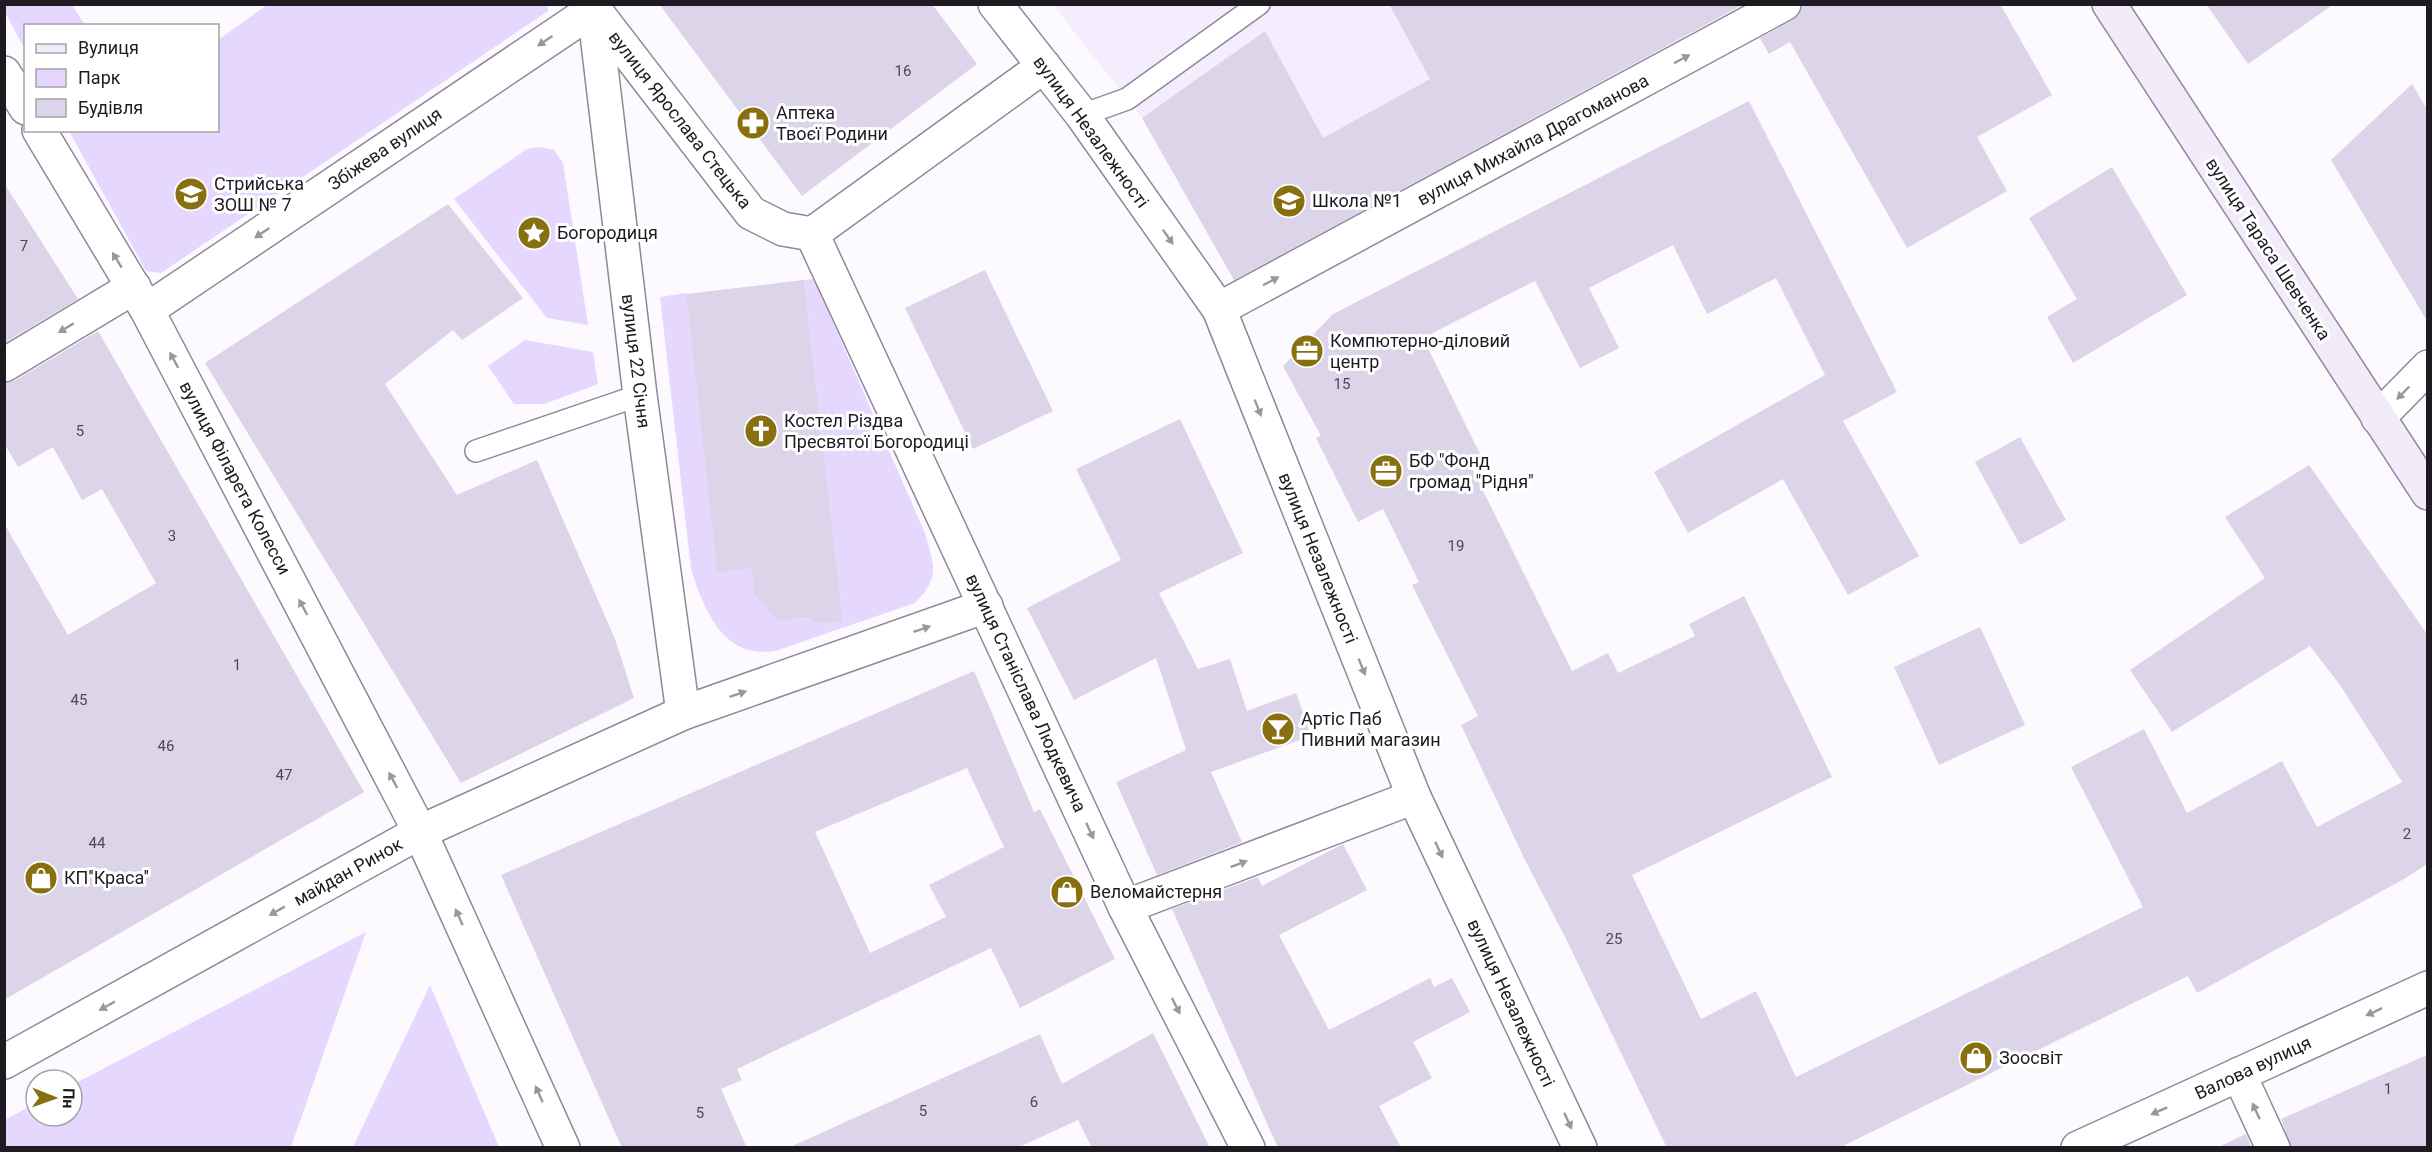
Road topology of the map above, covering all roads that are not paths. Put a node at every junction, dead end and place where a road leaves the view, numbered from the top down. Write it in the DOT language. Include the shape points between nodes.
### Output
graph roads {
  1 [pos="995,4"];
  2 [pos="1259,4"];
  3 [pos="1784,4"];
  4 [pos="2109,4"];
  5 [pos="592,7"];
  6 [pos="1044,66"];
  7 [pos="4,73"];
  8 [pos="24,105"];
  9 [pos="1082,115"];
  10 [pos="40,132"];
  11 [pos="812,234"];
  12 [pos="141,298"];
  13 [pos="1219,309"];
  14 [pos="4,365"];
  15 [pos="2427,367"];
  16 [pos="640,395"];
  17 [pos="2378,418"];
  18 [pos="476,452"];
  19 [pos="2427,493"];
  20 [pos="986,606"];
  21 [pos="683,713"];
  22 [pos="1413,797"];
  23 [pos="420,832"];
  24 [pos="1125,907"];
  25 [pos="2427,988"];
  26 [pos="4,1062"];
  27 [pos="2239,1074"];
  28 [pos="563,1148"];
  29 [pos="1248,1148"];
  30 [pos="1580,1148"];
  31 [pos="2078,1148"];
  32 [pos="2273,1148"];
  1 -- 6 [label="street, вулиця Незалежності"];
  2 -- 9 [label="lane" via="1127,99"];
  13 -- 3 [label="street, вулиця Михайла Драгоманова, one-way"];
  4 -- 17 [label="main road, вулиця Тараса Шевченка"];
  5 -- 11 [label="street, вулиця Ярослава Стецька" via="752,213 783,229"];
  5 -- 12 [label="street, Збіжева вулиця, one-way"];
  5 -- 16 [label="street, вулиця 22 Січня"];
  6 -- 9 [label="street, вулиця Незалежності"];
  6 -- 11 [label="street"];
  7 -- 8 [label="street"];
  9 -- 13 [label="street, вулиця Незалежності, one-way"];
  12 -- 10 [label="street, вулиця Філарета Колесси, one-way"];
  11 -- 20 [label="street, вулиця Станіслава Людкевича"];
  12 -- 14 [label="street, Збіжева вулиця, one-way"];
  23 -- 12 [label="street, вулиця Філарета Колесси, one-way"];
  13 -- 22 [label="street, вулиця Незалежності, one-way"];
  15 -- 17 [label="street, one-way"];
  16 -- 18 [label="lane"];
  16 -- 21 [label="street, вулиця 22 Січня"];
  17 -- 19 [label="main road, вулиця Тараса Шевченка"];
  21 -- 20 [label="street, one-way"];
  20 -- 24 [label="street, вулиця Станіслава Людкевича, one-way"];
  21 -- 23 [label="street"];
  24 -- 22 [label="street, one-way"];
  22 -- 30 [label="street, вулиця Незалежності, one-way"];
  23 -- 26 [label="street, майдан Ринок, one-way"];
  28 -- 23 [label="street, майдан Ринок, one-way"];
  24 -- 29 [label="street, вулиця Станіслава Людкевича, one-way"];
  25 -- 27 [label="street, Валова вулиця, one-way"];
  27 -- 31 [label="street, Валова вулиця, one-way"];
  32 -- 27 [label="street, one-way"];
}
